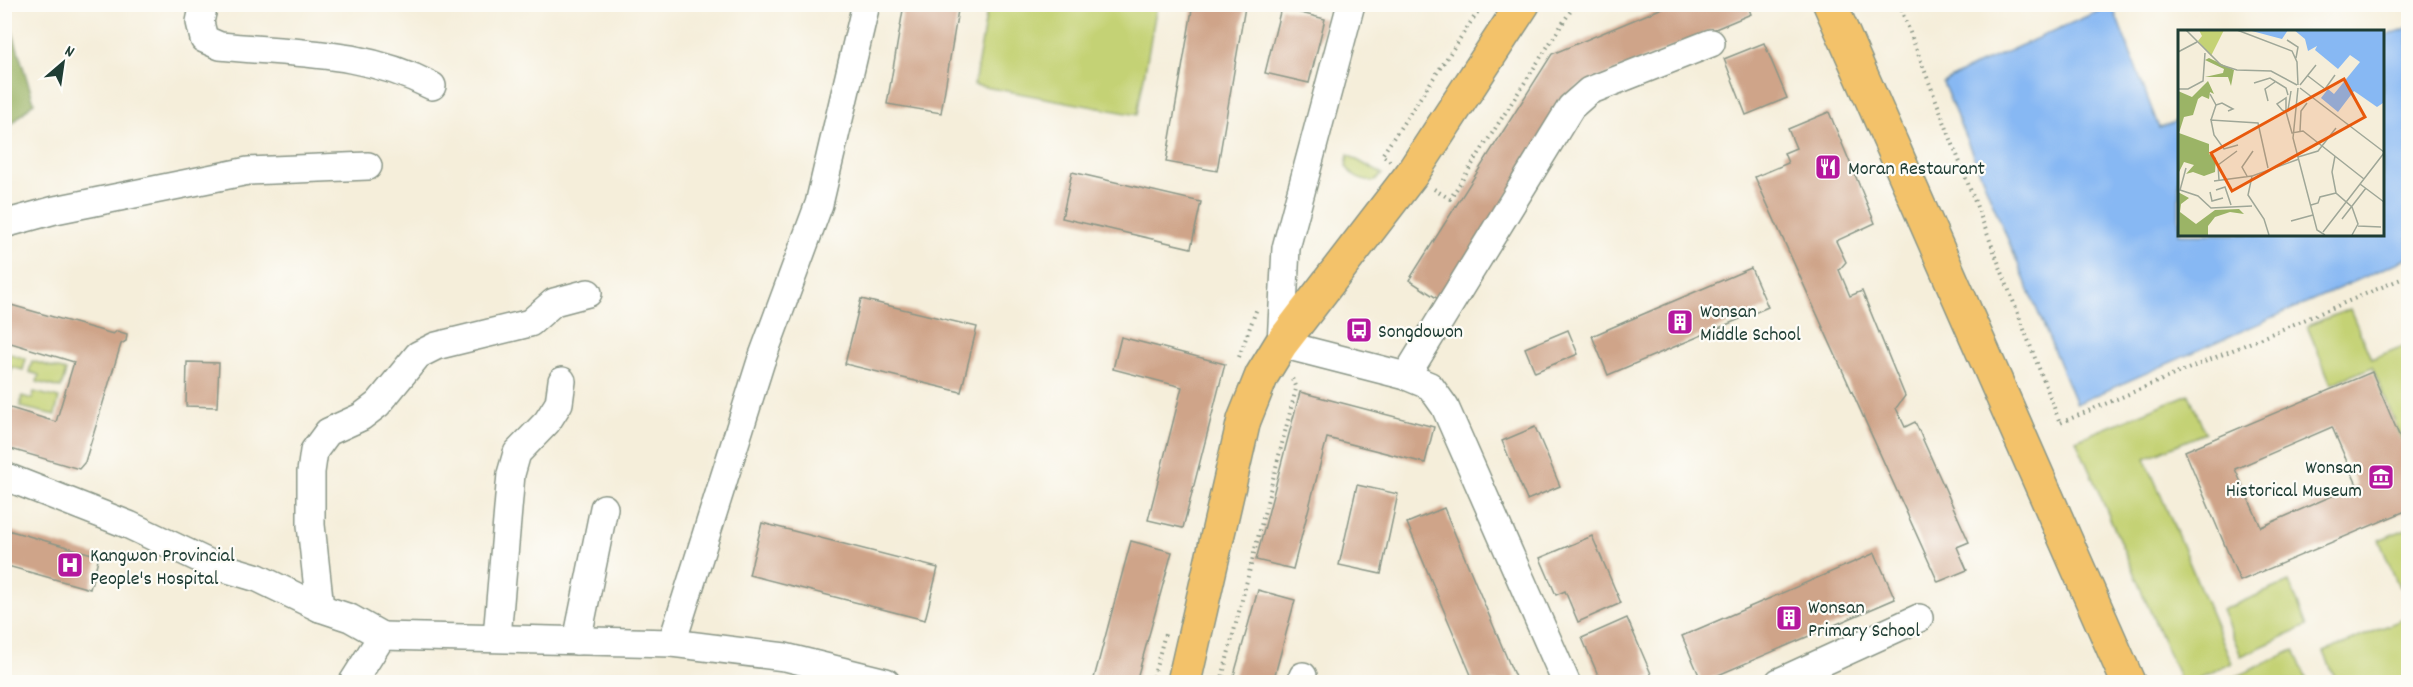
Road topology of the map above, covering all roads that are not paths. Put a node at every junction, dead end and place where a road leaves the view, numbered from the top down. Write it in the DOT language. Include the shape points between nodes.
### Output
graph roads {
  1 [pos="204,4"];
  2 [pos="866,4"];
  3 [pos="1351,4"];
  4 [pos="1523,4"];
  5 [pos="1830,4"];
  6 [pos="1711,43"];
  7 [pos="432,86"];
  8 [pos="368,166"];
  9 [pos="4,224"];
  10 [pos="588,293"];
  11 [pos="1281,344"];
  12 [pos="1406,376"];
  13 [pos="562,381"];
  14 [pos="4,476"];
  15 [pos="604,508"];
  16 [pos="321,608"];
  17 [pos="1919,618"];
  18 [pos="382,636"];
  19 [pos="497,638"];
  20 [pos="577,641"];
  21 [pos="672,643"];
  22 [pos="353,682"];
  23 [pos="886,682"];
  24 [pos="1184,682"];
  25 [pos="1566,682"];
  26 [pos="1779,682"];
  27 [pos="2128,682"];
  1 -- 7 [label="street" via="200,22 204,39 220,46 336,54 405,72"];
  2 -- 21 [label="street" via="819,204 761,361"];
  3 -- 11 [label="street" via="1286,248"];
  4 -- 11 [label="main road" via="1411,175"];
  5 -- 27 [label="main road"];
  6 -- 12 [label="street" via="1588,91 1572,107"];
  8 -- 9 [label="street" via="248,171"];
  10 -- 16 [label="street" via="554,302 530,323 436,346 418,355 378,404 361,417 328,432 314,451 311,472 311,525"];
  11 -- 12 [label="street"];
  11 -- 24 [label="main road" via="1262,375 1245,420"];
  12 -- 25 [label="street" via="1430,386 1445,406"];
  13 -- 19 [label="street" via="559,403 547,422 517,453 511,474"];
  14 -- 16 [label="street" via="129,525 212,564 258,578"];
  15 -- 20 [label="street"];
  16 -- 18 [label="street" via="350,618"];
  17 -- 26 [label="street"];
  18 -- 19 [label="street"];
  18 -- 22 [label="street"];
  19 -- 20 [label="street"];
  20 -- 21 [label="street"];
  21 -- 23 [label="street" via="785,657"];
}
